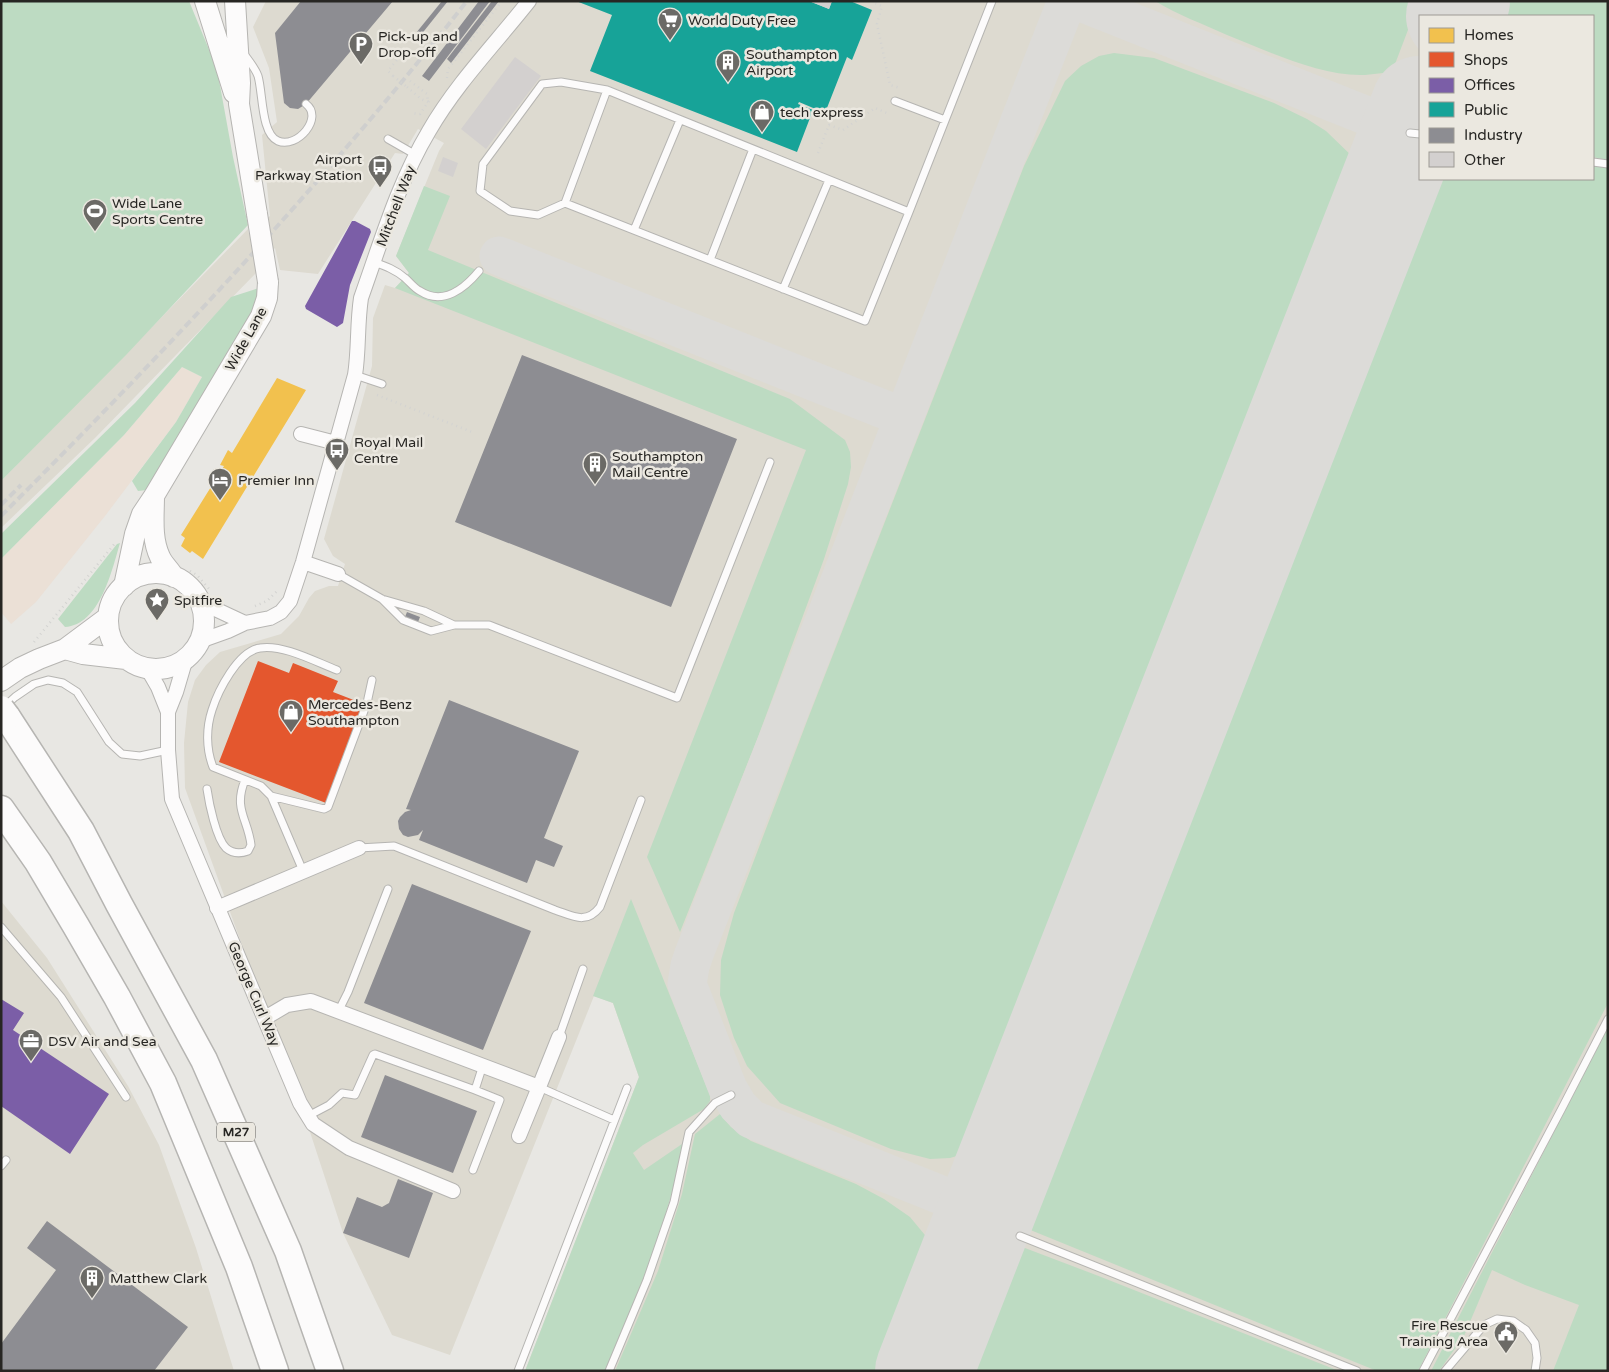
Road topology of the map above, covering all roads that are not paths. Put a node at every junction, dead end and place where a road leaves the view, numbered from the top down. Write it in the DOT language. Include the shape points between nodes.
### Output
graph roads {
  1 [pos="205,1"];
  2 [pos="235,1"];
  3 [pos="529,1"];
  4 [pos="992,1"];
  5 [pos="238,46"];
  6 [pos="607,90"];
  7 [pos="895,101"];
  8 [pos="239,104"];
  9 [pos="306,104"];
  10 [pos="680,120"];
  11 [pos="945,120"];
  12 [pos="1410,133"];
  13 [pos="1419,134"];
  14 [pos="388,139"];
  15 [pos="753,149"];
  16 [pos="416,155"];
  17 [pos="1594,162"];
  18 [pos="1608,164"];
  19 [pos="829,180"];
  20 [pos="565,203"];
  21 [pos="909,212"];
  22 [pos="634,230"];
  23 [pos="710,260"];
  24 [pos="374,262"];
  25 [pos="480,271"];
  26 [pos="783,288"];
  27 [pos="355,375"];
  28 [pos="382,384"];
  29 [pos="301,434"];
  30 [pos="336,443"];
  31 [pos="770,462"];
  32 [pos="154,496"];
  33 [pos="304,562"];
  34 [pos="338,574"];
  35 [pos="174,577"];
  36 [pos="124,586"];
  37 [pos="382,598"];
  38 [pos="200,602"];
  39 [pos="108,617"];
  40 [pos="245,623"];
  41 [pos="454,625"];
  42 [pos="200,641"];
  43 [pos="65,649"];
  44 [pos="126,658"];
  45 [pos="186,658"];
  46 [pos="147,668"];
  47 [pos="337,670"];
  48 [pos="372,680"];
  49 [pos="1,681"];
  50 [pos="168,712"];
  51 [pos="3,719"];
  52 [pos="168,750"];
  53 [pos="245,780"];
  54 [pos="207,789"];
  55 [pos="271,796"];
  56 [pos="641,800"];
  57 [pos="1,808"];
  58 [pos="1,826"];
  59 [pos="358,848"];
  60 [pos="38,862"];
  61 [pos="303,871"];
  62 [pos="388,889"];
  63 [pos="217,908"];
  64 [pos="1,927"];
  65 [pos="583,969"];
  66 [pos="338,1012"];
  67 [pos="265,1018"];
  68 [pos="1608,1019"];
  69 [pos="559,1037"];
  70 [pos="483,1065"];
  71 [pos="540,1087"];
  72 [pos="627,1088"];
  73 [pos="476,1090"];
  74 [pos="731,1095"];
  75 [pos="126,1097"];
  76 [pos="308,1116"];
  77 [pos="614,1120"];
  78 [pos="519,1136"];
  79 [pos="473,1170"];
  80 [pos="453,1191"];
  81 [pos="1020,1236"];
  82 [pos="275,1371"];
  83 [pos="330,1371"];
  84 [pos="518,1371"];
  85 [pos="609,1371"];
  86 [pos="1357,1371"];
  87 [pos="1423,1371"];
  88 [pos="1445,1371"];
  89 [pos="1535,1371"];
  1 -- 8 [label="street, Wide Lane" via="230,86"];
  2 -- 5 [label="street, Wide Lane"];
  3 -- 16 [label="street, Mitchell Way" via="452,95"];
  4 -- 11 [label="lane"];
  5 -- 8 [label="street, Wide Lane"];
  5 -- 9 [label="lane" via="259,78 271,136 286,142 302,135 308,129 312,114"];
  6 -- 10 [label="lane"];
  6 -- 20 [label="lane"];
  6 -- 20 [label="lane" via="561,82 542,84 483,164 480,191 510,211 538,215"];
  7 -- 11 [label="lane"];
  8 -- 32 [label="street, Wide Lane, bridge" via="268,282 267,298 261,316"];
  10 -- 15 [label="lane"];
  10 -- 22 [label="lane"];
  11 -- 21 [label="lane"];
  12 -- 13 [label="lane"];
  14 -- 16 [label="lane"];
  15 -- 19 [label="lane"];
  15 -- 23 [label="lane"];
  16 -- 24 [label="street, Mitchell Way"];
  17 -- 18 [label="lane"];
  19 -- 21 [label="lane"];
  19 -- 26 [label="lane"];
  20 -- 22 [label="lane"];
  21 -- 26 [label="lane" via="865,321"];
  22 -- 23 [label="lane"];
  23 -- 26 [label="lane"];
  24 -- 25 [label="lane" via="393,269 420,291 433,297 444,297 462,289"];
  24 -- 27 [label="street, Mitchell Way" via="361,298"];
  27 -- 28 [label="lane"];
  27 -- 30 [label="street, Mitchell Way"];
  29 -- 30 [label="street"];
  30 -- 33 [label="street, Mitchell Way"];
  31 -- 41 [label="lane" via="677,698 489,625"];
  32 -- 35 [label="street, Wide Lane" via="155,541 160,557"];
  32 -- 36 [label="street, Wide Lane" via="142,514 135,534"];
  33 -- 34 [label="street"];
  33 -- 40 [label="street, Mitchell Way" via="290,601 281,612 270,618"];
  34 -- 37 [label="lane"];
  35 -- 36 [label="street" via="148,574"];
  35 -- 38 [label="street" via="194,591"];
  36 -- 39 [label="street" via="116,595"];
  37 -- 41 [label="lane" via="424,611"];
  37 -- 41 [label="lane" via="407,622 431,630"];
  38 -- 40 [label="street"];
  38 -- 42 [label="street" via="204,615"];
  39 -- 43 [label="street"];
  39 -- 44 [label="street" via="116,647"];
  40 -- 42 [label="street, Mitchell Way"];
  42 -- 45 [label="street"];
  43 -- 44 [label="street"];
  43 -- 49 [label="street" via="33,662"];
  44 -- 46 [label="street"];
  45 -- 46 [label="street" via="170,667"];
  45 -- 50 [label="street, George Curl Way"];
  46 -- 50 [label="street, George Curl Way"];
  47 -- 53 [label="lane" via="275,648 261,648 242,657 212,710 208,737 213,767"];
  48 -- 55 [label="lane" via="367,703 328,807 324,809"];
  50 -- 52 [label="street, George Curl Way"];
  51 -- 52 [label="lane" via="15,697 34,684 48,680 63,682 77,692 109,742 122,754 140,756"];
  51 -- 83 [label="highway, M27" via="81,831 204,1060 288,1251"];
  52 -- 63 [label="street, George Curl Way" via="172,800"];
  53 -- 54 [label="lane" via="240,802 251,845 242,853 228,850 223,844"];
  53 -- 55 [label="lane" via="261,786"];
  55 -- 61 [label="lane"];
  56 -- 59 [label="lane" via="600,907 587,918 554,910 394,846"];
  57 -- 60 [label="highway"];
  58 -- 60 [label="highway"];
  59 -- 61 [label="street"];
  60 -- 82 [label="highway" via="163,1082 239,1266"];
  61 -- 63 [label="street"];
  62 -- 66 [label="lane"];
  63 -- 67 [label="street, George Curl Way"];
  64 -- 75 [label="lane" via="61,997"];
  65 -- 69 [label="lane"];
  66 -- 67 [label="street" via="311,1001 287,1004"];
  66 -- 70 [label="street"];
  67 -- 76 [label="street, George Curl Way"];
  68 -- 87 [label="lane"];
  69 -- 71 [label="street"];
  70 -- 71 [label="street"];
  70 -- 73 [label="lane"];
  71 -- 77 [label="lane"];
  71 -- 78 [label="street"];
  72 -- 77 [label="lane"];
  73 -- 76 [label="lane" via="375,1054 355,1094 342,1093 329,1105"];
  73 -- 79 [label="lane" via="500,1100"];
  74 -- 85 [label="lane" via="716,1103 690,1132 674,1202 647,1280"];
  76 -- 80 [label="street, George Curl Way" via="313,1124 349,1148"];
  77 -- 84 [label="lane"];
  81 -- 86 [label="lane"];
  88 -- 89 [label="lane" via="1484,1325 1497,1319 1513,1321 1526,1330 1535,1343"];
}
